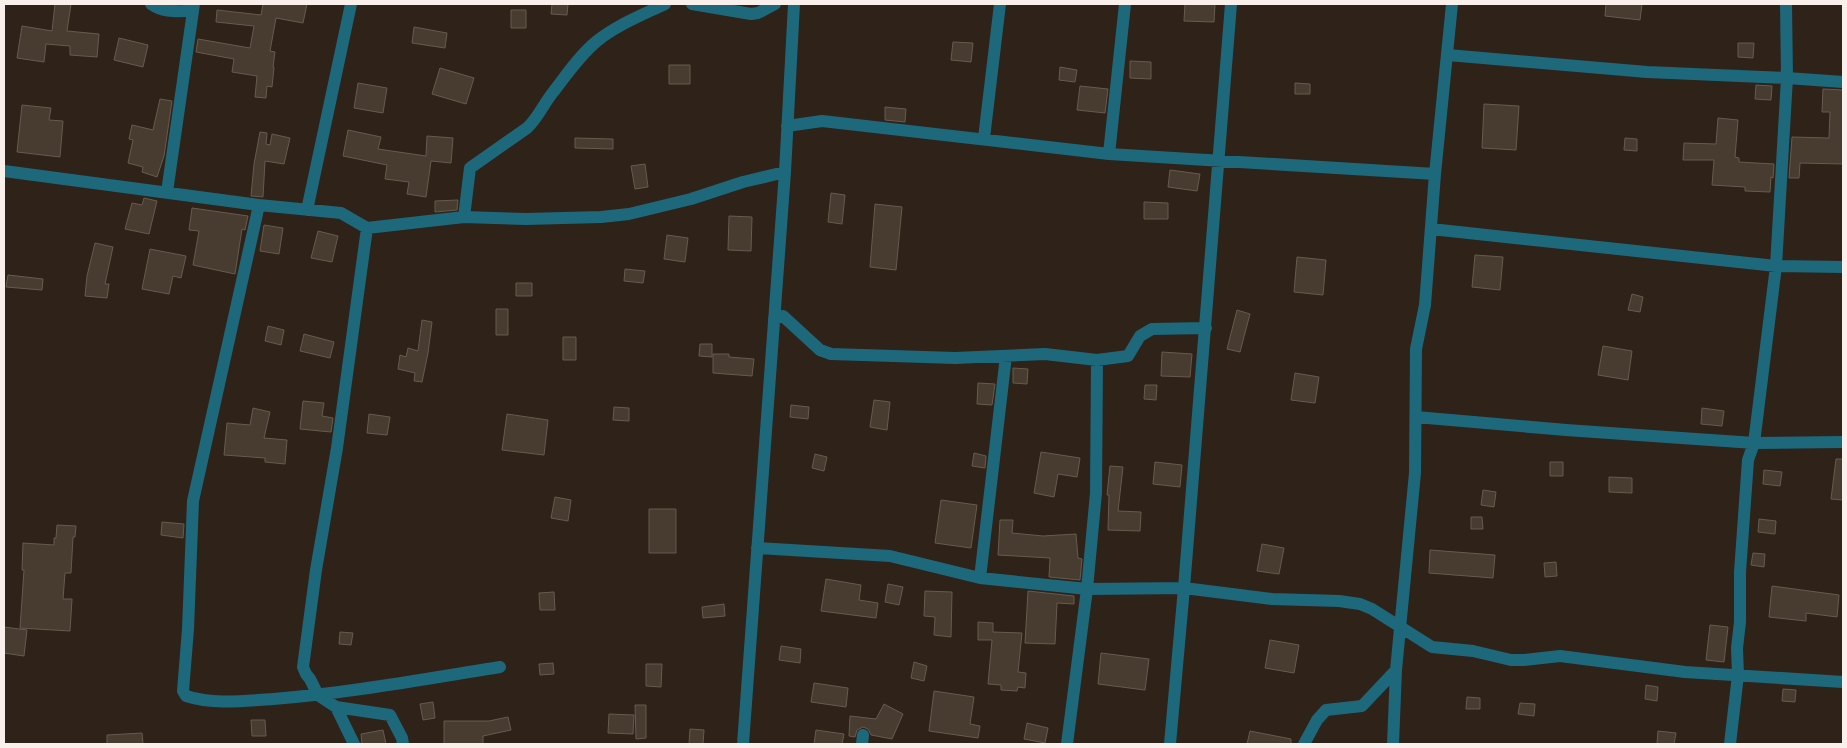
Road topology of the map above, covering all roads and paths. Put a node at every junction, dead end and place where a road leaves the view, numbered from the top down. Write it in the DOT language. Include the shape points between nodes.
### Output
graph roads {
  1 [pos="151,4"];
  2 [pos="351,4"];
  3 [pos="665,4"];
  4 [pos="692,4"];
  5 [pos="775,4"];
  6 [pos="794,4"];
  7 [pos="1000,4"];
  8 [pos="1125,4"];
  9 [pos="1231,4"];
  10 [pos="1452,4"];
  11 [pos="1786,4"];
  12 [pos="193,8"];
  13 [pos="1448,55"];
  14 [pos="1786,78"];
  15 [pos="1843,82"];
  16 [pos="787,126"];
  17 [pos="984,138"];
  18 [pos="1110,154"];
  19 [pos="1219,160"];
  20 [pos="4,171"];
  21 [pos="785,172"];
  22 [pos="1435,174"];
  23 [pos="167,192"];
  24 [pos="259,205"];
  25 [pos="307,210"];
  26 [pos="464,217"];
  27 [pos="367,228"];
  28 [pos="1431,229"];
  29 [pos="1776,266"];
  30 [pos="1843,267"];
  31 [pos="774,319"];
  32 [pos="1206,328"];
  33 [pos="1006,356"];
  34 [pos="1097,360"];
  35 [pos="1416,417"];
  36 [pos="1841,442"];
  37 [pos="1754,443"];
  38 [pos="757,548"];
  39 [pos="980,578"];
  40 [pos="1184,588"];
  41 [pos="1087,589"];
  42 [pos="1401,628"];
  43 [pos="500,667"];
  44 [pos="1396,670"];
  45 [pos="1738,675"];
  46 [pos="1843,682"];
  47 [pos="318,695"];
  48 [pos="336,707"];
  49 [pos="354,744"];
  50 [pos="403,744"];
  51 [pos="743,744"];
  52 [pos="1067,744"];
  53 [pos="1170,744"];
  54 [pos="1304,744"];
  55 [pos="1393,744"];
  56 [pos="1730,744"];
  1 -- 12 [label="street" via="168,11"];
  2 -- 25 [label="street"];
  3 -- 26 [label="street" via="597,41 543,104 535,121 470,168"];
  4 -- 5 [label="street" via="751,14"];
  6 -- 16 [label="street"];
  7 -- 17 [label="street"];
  8 -- 18 [label="street"];
  9 -- 19 [label="street"];
  10 -- 13 [label="street"];
  11 -- 14 [label="street"];
  12 -- 23 [label="street"];
  13 -- 14 [label="street" via="1646,72"];
  13 -- 22 [label="street"];
  14 -- 15 [label="street"];
  14 -- 29 [label="street"];
  16 -- 17 [label="street" via="822,121"];
  16 -- 21 [label="street"];
  17 -- 18 [label="street"];
  18 -- 19 [label="street"];
  19 -- 22 [label="street"];
  19 -- 32 [label="street"];
  20 -- 23 [label="street"];
  21 -- 26 [label="street" via="684,201 601,218"];
  21 -- 31 [label="street"];
  22 -- 28 [label="street"];
  23 -- 24 [label="street"];
  24 -- 25 [label="street"];
  24 -- 47 [label="street" via="193,501 182,691 191,698 224,702"];
  25 -- 27 [label="street" via="341,213"];
  26 -- 27 [label="street"];
  27 -- 47 [label="street" via="304,667"];
  28 -- 29 [label="street"];
  28 -- 35 [label="street" via="1425,305 1416,348"];
  29 -- 30 [label="street"];
  29 -- 37 [label="street"];
  31 -- 33 [label="street" via="783,316 820,350 831,354 955,358"];
  31 -- 38 [label="street"];
  32 -- 34 [label="street" via="1152,329 1140,336 1128,356"];
  32 -- 40 [label="street"];
  33 -- 34 [label="street" via="1045,354"];
  33 -- 39 [label="street"];
  34 -- 41 [label="street" via="1096,494"];
  35 -- 37 [label="street"];
  35 -- 42 [label="street" via="1415,473"];
  36 -- 37 [label="street"];
  37 -- 45 [label="street" via="1748,460"];
  38 -- 39 [label="street" via="890,556"];
  38 -- 51 [label="street"];
  39 -- 41 [label="street"];
  40 -- 41 [label="street"];
  40 -- 42 [label="street" via="1272,599 1360,604"];
  40 -- 53 [label="street"];
  41 -- 52 [label="street"];
  42 -- 44 [label="street"];
  42 -- 45 [label="street" via="1432,648 1473,651 1511,660 1560,656 1685,672"];
  43 -- 47 [label="street"];
  44 -- 54 [label="street" via="1362,706 1326,710"];
  44 -- 55 [label="street"];
  45 -- 46 [label="street"];
  45 -- 56 [label="street"];
  47 -- 48 [label="street"];
  48 -- 49 [label="street"];
  48 -- 50 [label="street" via="390,715"];
}
